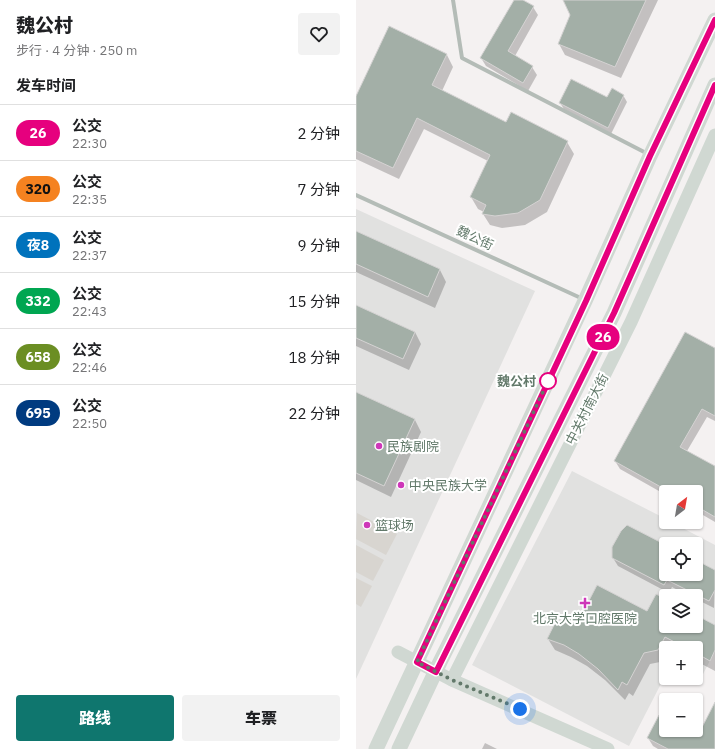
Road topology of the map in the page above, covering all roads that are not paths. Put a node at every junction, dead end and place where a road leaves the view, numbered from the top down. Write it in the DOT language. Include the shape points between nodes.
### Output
graph roads {
  1 [pos="453,0"];
  2 [pos="715,20"];
  3 [pos="715,85"];
  4 [pos="715,135"];
  5 [pos="650,156"];
  6 [pos="356,194"];
  7 [pos="586,301"];
  8 [pos="398,652"];
  9 [pos="417,662"];
  10 [pos="436,672"];
  11 [pos="452,680"];
  12 [pos="376,749"];
  13 [pos="399,749"];
  14 [pos="608,749"];
  1 -- 5 [label="street" via="462,58"];
  2 -- 5 [label="main road"];
  3 -- 10 [label="main road, 中关村南大街" via="614,313"];
  4 -- 11 [label="street, 中关村南大街" via="631,322"];
  5 -- 7 [label="main road"];
  6 -- 7 [label="street, 魏公街"];
  7 -- 9 [label="main road"];
  8 -- 9 [label="street"];
  9 -- 10 [label="street"];
  9 -- 12 [label="main road"];
  10 -- 11 [label="street"];
  10 -- 13 [label="main road, 中关村南大街"];
  11 -- 14 [label="street"];
}
